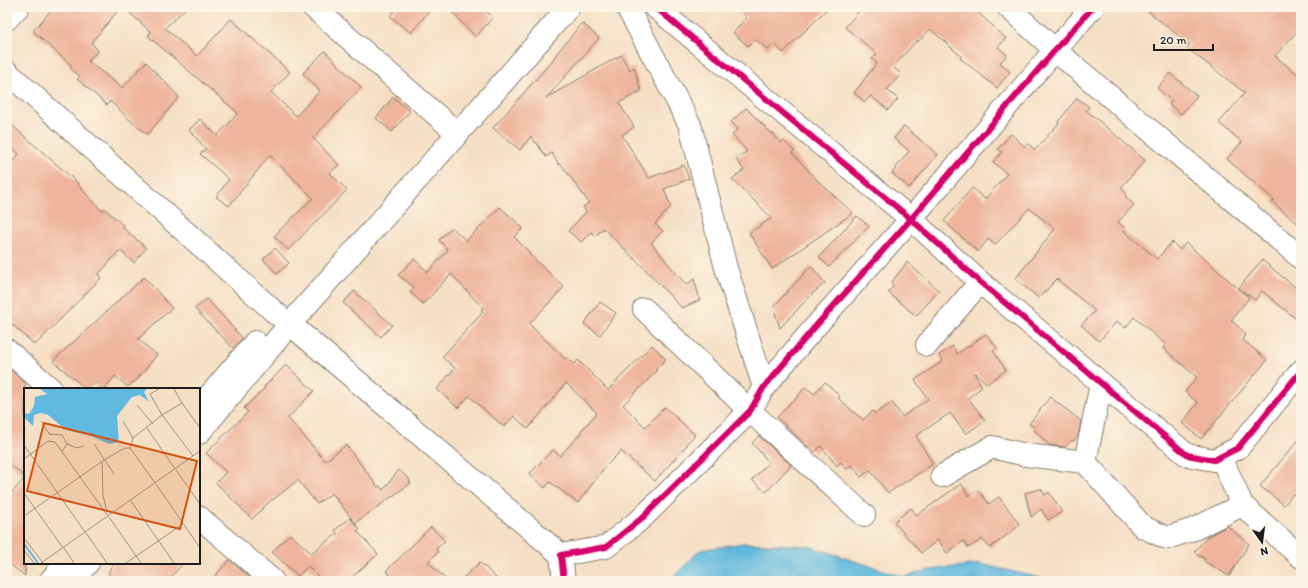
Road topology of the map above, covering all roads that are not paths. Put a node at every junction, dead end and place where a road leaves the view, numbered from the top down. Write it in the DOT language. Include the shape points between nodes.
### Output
graph roads {
  1 [pos="18,7"];
  2 [pos="313,7"];
  3 [pos="552,7"];
  4 [pos="569,7"];
  5 [pos="627,7"];
  6 [pos="655,7"];
  7 [pos="1008,7"];
  8 [pos="1093,7"];
  9 [pos="7,19"];
  10 [pos="1055,50"];
  11 [pos="7,72"];
  12 [pos="449,126"];
  13 [pos="911,219"];
  14 [pos="1301,258"];
  15 [pos="980,282"];
  16 [pos="644,309"];
  17 [pos="284,320"];
  18 [pos="927,345"];
  19 [pos="7,350"];
  20 [pos="1301,371"];
  21 [pos="1101,384"];
  22 [pos="764,387"];
  23 [pos="50,388"];
  24 [pos="200,407"];
  25 [pos="750,411"];
  26 [pos="200,432"];
  27 [pos="1221,457"];
  28 [pos="1085,462"];
  29 [pos="942,476"];
  30 [pos="1242,505"];
  31 [pos="864,515"];
  32 [pos="200,518"];
  33 [pos="561,555"];
  34 [pos="1301,557"];
  35 [pos="65,564"];
  36 [pos="87,564"];
  37 [pos="50,581"];
  38 [pos="72,581"];
  39 [pos="273,581"];
  40 [pos="564,581"];
  1 -- 9 [label="street"];
  2 -- 12 [label="street"];
  3 -- 12 [label="street"];
  4 -- 17 [label="street"];
  5 -- 22 [label="street" via="690,125 726,268"];
  6 -- 13 [label="street"];
  7 -- 10 [label="street"];
  8 -- 10 [label="street"];
  10 -- 13 [label="street"];
  10 -- 14 [label="street"];
  11 -- 17 [label="street"];
  12 -- 17 [label="street"];
  13 -- 15 [label="street"];
  13 -- 22 [label="street"];
  15 -- 18 [label="street"];
  15 -- 21 [label="street"];
  16 -- 25 [label="street"];
  17 -- 24 [label="street"];
  17 -- 26 [label="street"];
  17 -- 33 [label="street"];
  19 -- 23 [label="street"];
  20 -- 27 [label="street" via="1238,448"];
  21 -- 27 [label="street" via="1187,455 1214,460"];
  21 -- 28 [label="street"];
  22 -- 25 [label="street"];
  25 -- 31 [label="street"];
  25 -- 33 [label="street" via="642,518 606,547"];
  27 -- 30 [label="street"];
  28 -- 29 [label="street" via="1026,455 992,447"];
  28 -- 30 [label="street" via="1143,527 1167,538 1194,529"];
  30 -- 34 [label="street"];
  32 -- 39 [label="street"];
  33 -- 40 [label="street"];
  35 -- 37 [label="street"];
  36 -- 38 [label="street"];
}
